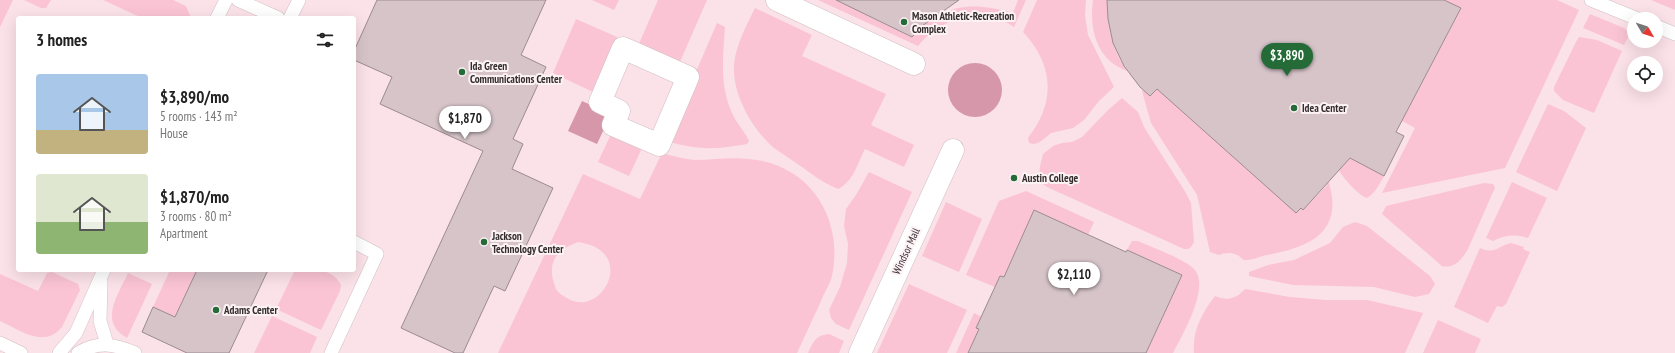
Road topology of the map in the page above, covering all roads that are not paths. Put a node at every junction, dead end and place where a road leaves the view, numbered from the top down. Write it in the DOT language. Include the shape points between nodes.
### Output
graph roads {
  1 [pos="226,0"];
  2 [pos="238,0"];
  3 [pos="299,0"];
  4 [pos="777,0"];
  5 [pos="1590,0"];
  6 [pos="1627,15"];
  7 [pos="219,16"];
  8 [pos="274,16"];
  9 [pos="291,16"];
  10 [pos="1663,29"];
  11 [pos="1675,34"];
  12 [pos="914,64"];
  13 [pos="688,77"];
  14 [pos="953,150"];
  15 [pos="356,243"];
  16 [pos="103,273"];
  17 [pos="0,343"];
  18 [pos="107,344"];
  19 [pos="21,353"];
  20 [pos="59,353"];
  21 [pos="78,353"];
  22 [pos="135,353"];
  23 [pos="331,353"];
  24 [pos="860,353"];
  1 -- 7 [label="lane"];
  2 -- 8 [label="lane"];
  3 -- 9 [label="lane"];
  4 -- 12 [label="street"];
  5 -- 6 [label="lane"];
  10 -- 11 [label="lane"];
  13 -- 13 [label="street" via="658,145 613,125 619,111 600,102 623,48"];
  14 -- 24 [label="street, Windsor Mall"];
  15 -- 23 [label="lane" via="377,254"];
  16 -- 18 [label="lane" via="100,321"];
  16 -- 20 [label="lane" via="76,333"];
  17 -- 19 [label="lane"];
  18 -- 21 [label="lane" via="88,347"];
  18 -- 22 [label="lane"];
}
